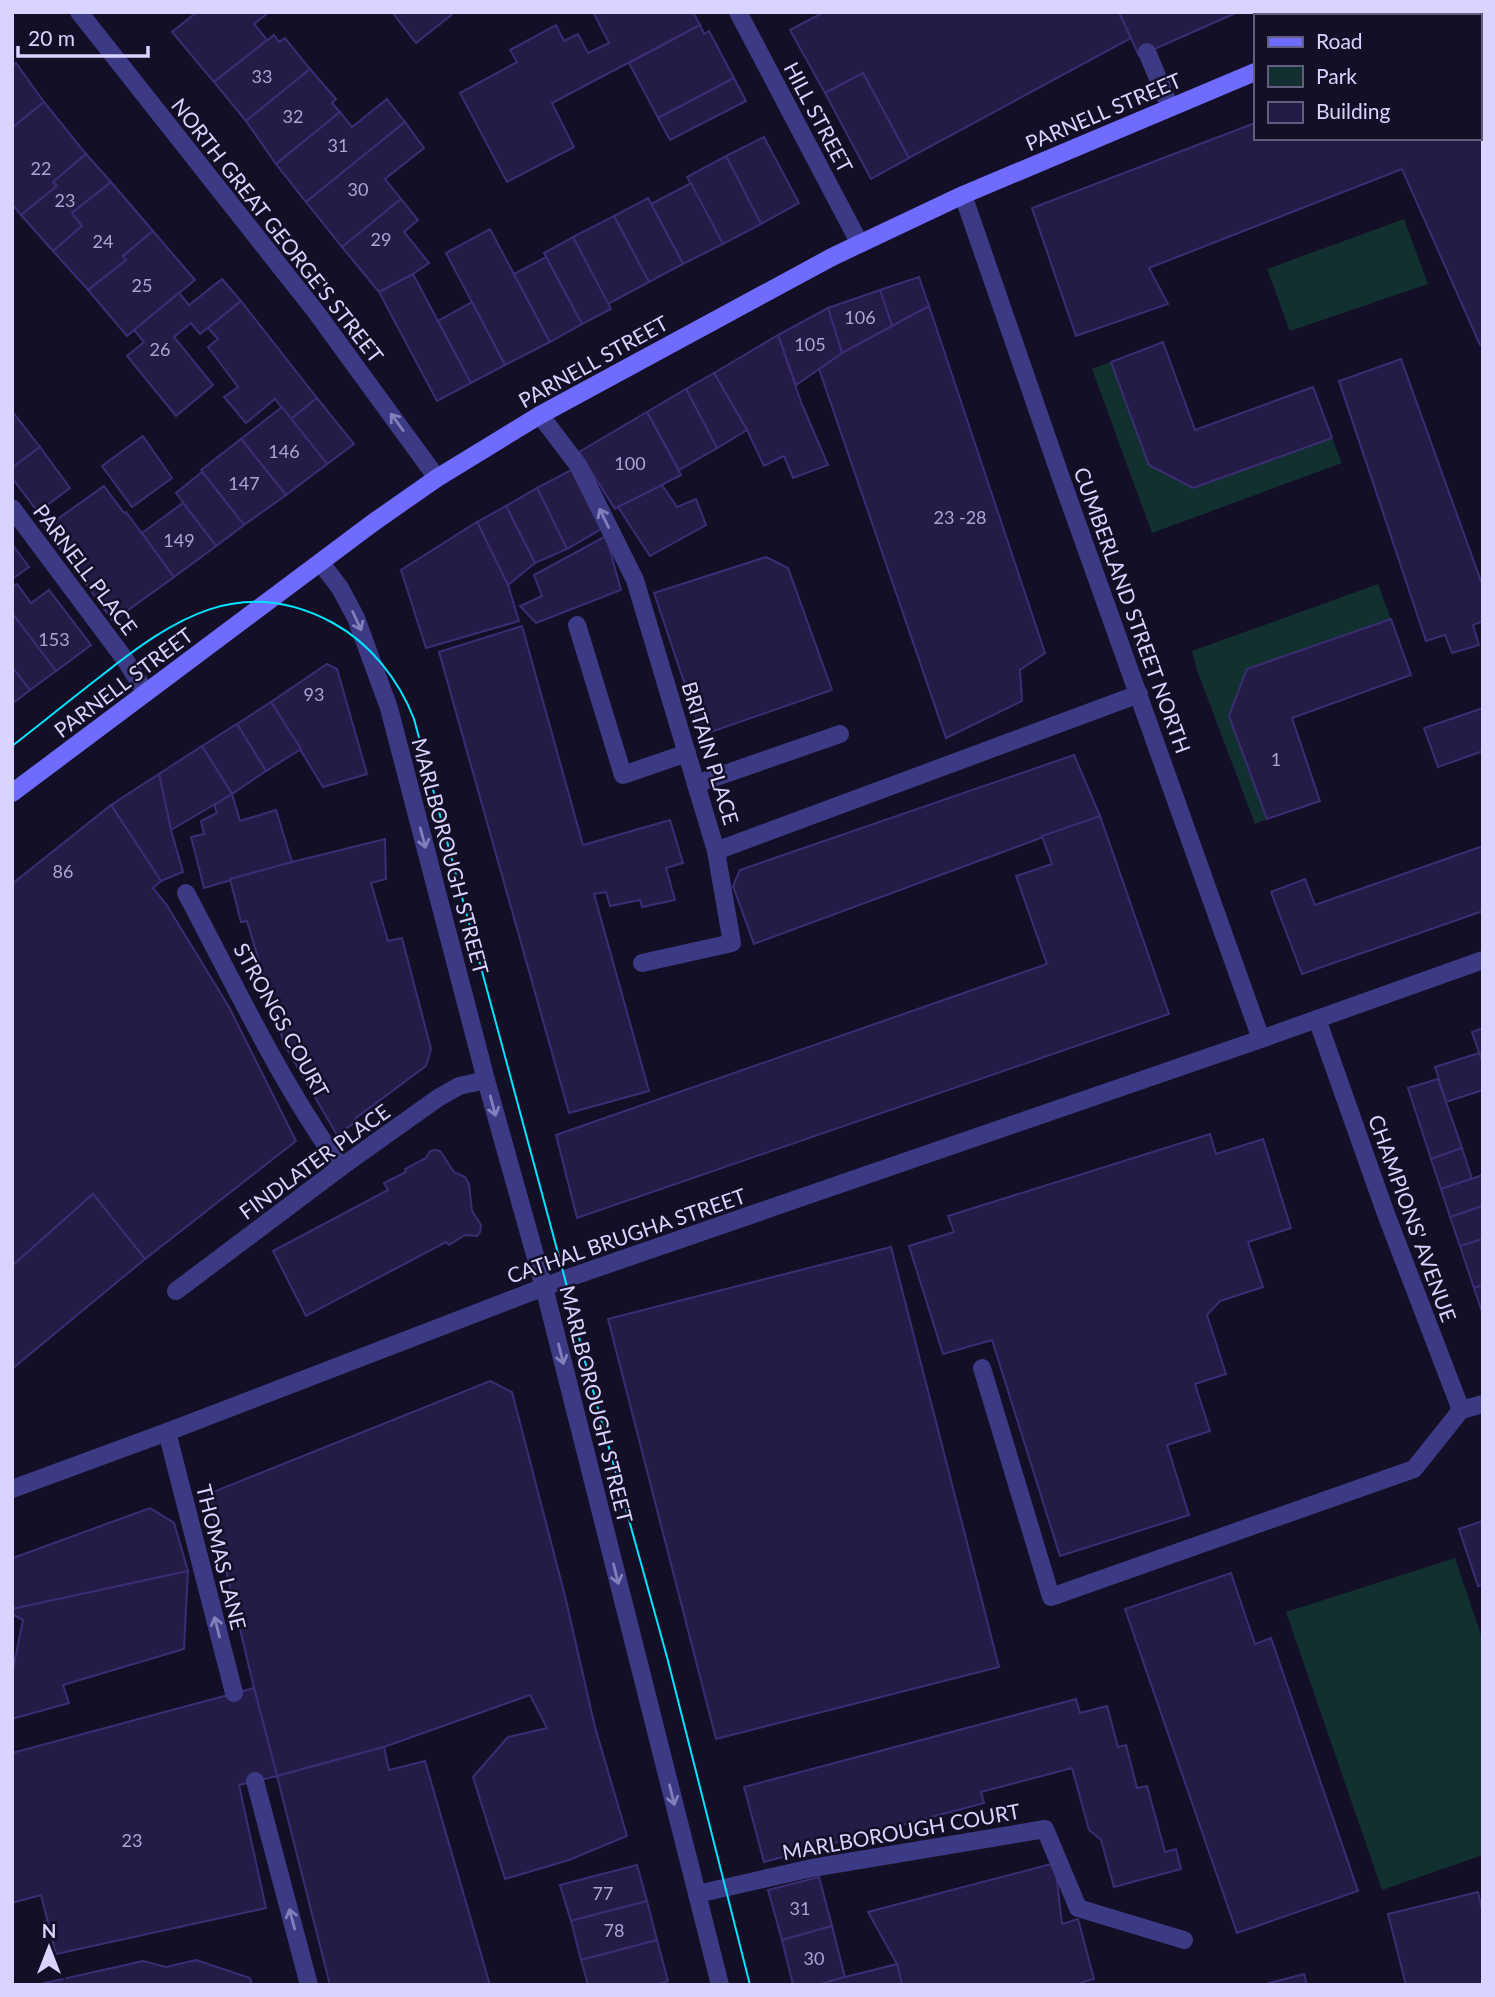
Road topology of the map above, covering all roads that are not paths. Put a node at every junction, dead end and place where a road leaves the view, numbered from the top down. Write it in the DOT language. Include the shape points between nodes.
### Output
graph roads {
  1 [pos="79,12"];
  2 [pos="738,12"];
  3 [pos="1147,52"];
  4 [pos="1254,72"];
  5 [pos="1170,107"];
  6 [pos="963,195"];
  7 [pos="860,244"];
  8 [pos="540,415"];
  9 [pos="437,478"];
  10 [pos="12,508"];
  11 [pos="321,563"];
  12 [pos="577,625"];
  13 [pos="146,692"];
  14 [pos="1139,694"];
  15 [pos="840,734"];
  16 [pos="687,753"];
  17 [pos="696,784"];
  18 [pos="12,793"];
  19 [pos="716,851"];
  20 [pos="186,893"];
  21 [pos="1483,960"];
  22 [pos="642,963"];
  23 [pos="1317,1019"];
  24 [pos="1261,1039"];
  25 [pos="486,1080"];
  26 [pos="341,1167"];
  27 [pos="544,1287"];
  28 [pos="176,1291"];
  29 [pos="982,1368"];
  30 [pos="1483,1404"];
  31 [pos="1461,1410"];
  32 [pos="167,1432"];
  33 [pos="12,1489"];
  34 [pos="233,1693"];
  35 [pos="255,1781"];
  36 [pos="697,1894"];
  37 [pos="1184,1940"];
  38 [pos="309,1985"];
  39 [pos="720,1985"];
  9 -- 1 [label="street, NORTH GREAT GEORGE'S STREET, one-way" via="316,312"];
  2 -- 7 [label="street, HILL STREET"];
  3 -- 5 [label="street"];
  4 -- 5 [label="main road, PARNELL STREET"];
  5 -- 6 [label="main road, PARNELL STREET"];
  6 -- 7 [label="main road, PARNELL STREET"];
  6 -- 14 [label="street, CUMBERLAND STREET NORTH"];
  7 -- 8 [label="main road, PARNELL STREET"];
  8 -- 9 [label="main road, PARNELL STREET"];
  16 -- 8 [label="street, BRITAIN PLACE, one-way" via="635,580 578,465"];
  9 -- 11 [label="main road, PARNELL STREET"];
  10 -- 13 [label="street, PARNELL PLACE"];
  11 -- 13 [label="main road, PARNELL STREET"];
  11 -- 25 [label="street, MARLBOROUGH STREET, one-way" via="356,618 389,708"];
  12 -- 16 [label="street" via="623,775"];
  13 -- 18 [label="main road, PARNELL STREET"];
  14 -- 19 [label="street, BRITAIN PLACE"];
  14 -- 24 [label="street, CUMBERLAND STREET NORTH"];
  15 -- 17 [label="street"];
  16 -- 17 [label="street, BRITAIN PLACE"];
  17 -- 19 [label="street, BRITAIN PLACE"];
  19 -- 22 [label="street" via="732,943"];
  20 -- 26 [label="street, STRONGS COURT" via="277,1063"];
  21 -- 23 [label="street, CATHAL BRUGHA STREET"];
  23 -- 24 [label="street, CATHAL BRUGHA STREET"];
  23 -- 31 [label="street, CHAMPIONS' AVENUE"];
  24 -- 27 [label="street, CATHAL BRUGHA STREET"];
  25 -- 26 [label="street, FINDLATER PLACE" via="459,1086 438,1098"];
  25 -- 27 [label="street, MARLBOROUGH STREET, one-way"];
  26 -- 28 [label="street, FINDLATER PLACE"];
  27 -- 32 [label="street, CATHAL BRUGHA STREET"];
  27 -- 36 [label="street, MARLBOROUGH STREET, one-way"];
  29 -- 31 [label="street" via="1051,1597 1413,1469"];
  30 -- 31 [label="street"];
  32 -- 33 [label="street, CATHAL BRUGHA STREET"];
  34 -- 32 [label="street, THOMAS LANE, one-way"];
  38 -- 35 [label="street, one-way"];
  36 -- 37 [label="street, MARLBOROUGH COURT" via="812,1868 1045,1829 1078,1908"];
  36 -- 39 [label="street, MARLBOROUGH STREET"];
}
